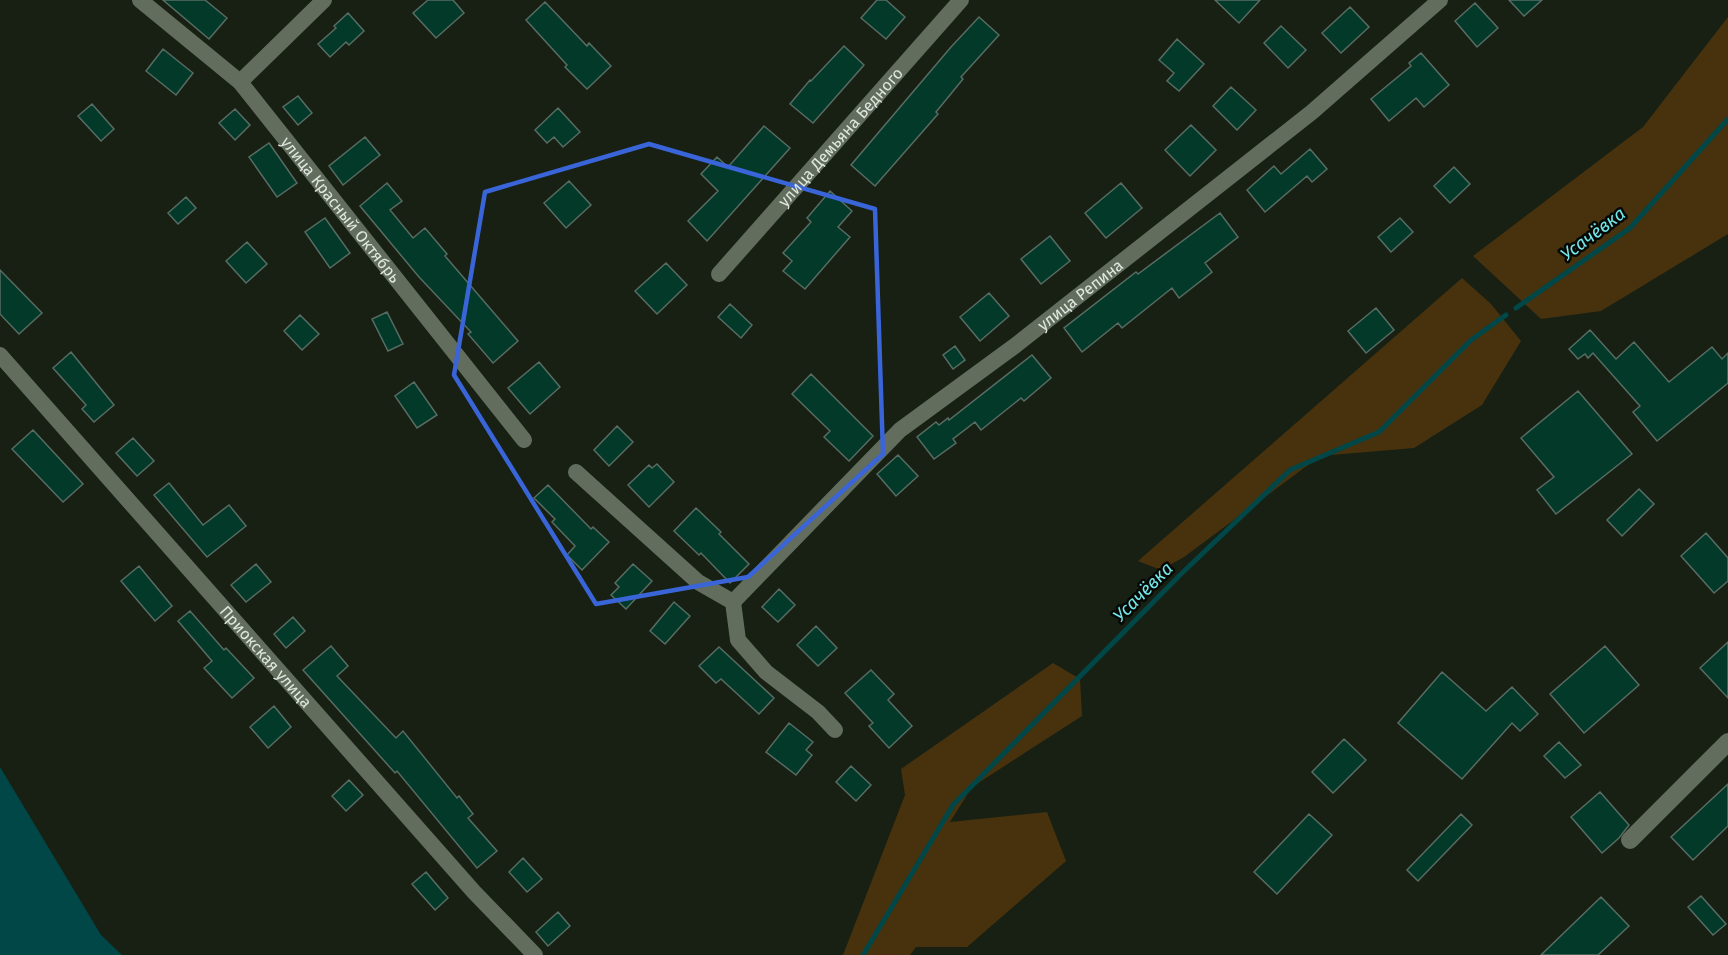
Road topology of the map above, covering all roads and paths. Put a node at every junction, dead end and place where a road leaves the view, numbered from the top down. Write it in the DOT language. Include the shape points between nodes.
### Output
graph roads {
  1 [pos="140,0"];
  2 [pos="324,0"];
  3 [pos="961,0"];
  4 [pos="1440,0"];
  5 [pos="240,82"];
  6 [pos="719,274"];
  7 [pos="0,355"];
  8 [pos="524,440"];
  9 [pos="576,472"];
  10 [pos="733,602"];
  11 [pos="835,730"];
  12 [pos="1728,742"];
  13 [pos="1630,840"];
  14 [pos="535,955"];
  1 -- 5 [label="street, улица Красный Октябрь"];
  2 -- 5 [label="street"];
  3 -- 6 [label="street, улица Демьяна Бедного"];
  4 -- 10 [label="street, улица Репина" via="1312,112 1016,345 900,430"];
  5 -- 8 [label="street, улица Красный Октябрь"];
  7 -- 14 [label="street, Приокская улица" via="474,892"];
  9 -- 10 [label="street" via="699,582"];
  10 -- 11 [label="street" via="738,640 766,672"];
  12 -- 13 [label="street"];
}
